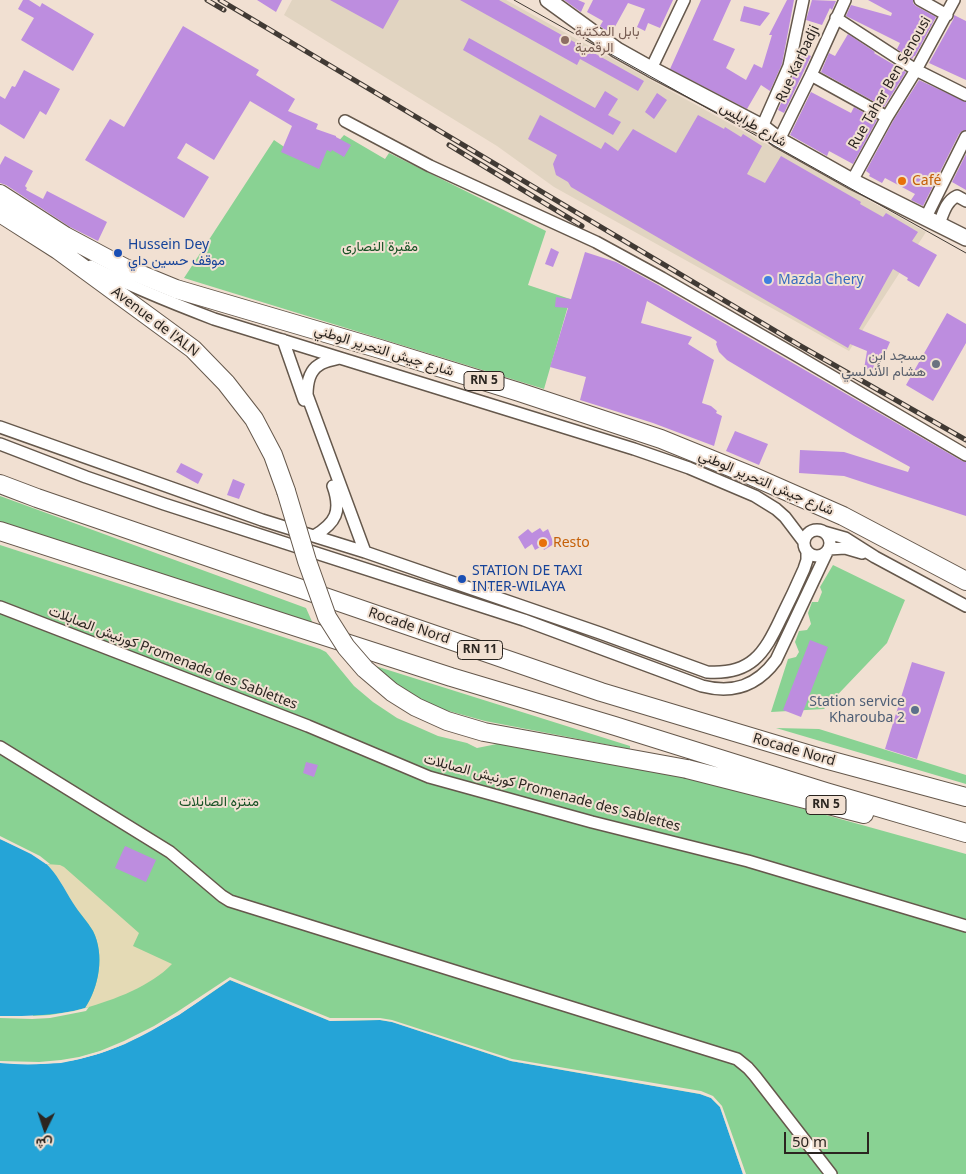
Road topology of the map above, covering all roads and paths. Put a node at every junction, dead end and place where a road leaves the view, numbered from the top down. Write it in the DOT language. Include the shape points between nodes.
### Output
graph roads {
  1 [pos="548,0"];
  2 [pos="684,0"];
  3 [pos="803,0"];
  4 [pos="845,0"];
  5 [pos="920,0"];
  6 [pos="954,0"];
  7 [pos="947,15"];
  8 [pos="836,18"];
  9 [pos="651,69"];
  10 [pos="916,70"];
  11 [pos="811,75"];
  12 [pos="966,95"];
  13 [pos="888,117"];
  14 [pos="345,121"];
  15 [pos="762,127"];
  16 [pos="966,137"];
  17 [pos="779,140"];
  18 [pos="852,181"];
  19 [pos="0,194"];
  20 [pos="966,201"];
  21 [pos="0,213"];
  22 [pos="932,221"];
  23 [pos="966,238"];
  24 [pos="58,250"];
  25 [pos="283,340"];
  26 [pos="340,358"];
  27 [pos="0,427"];
  28 [pos="0,444"];
  29 [pos="966,455"];
  30 [pos="0,484"];
  31 [pos="0,530"];
  32 [pos="824,532"];
  33 [pos="314,536"];
  34 [pos="806,547"];
  35 [pos="828,550"];
  36 [pos="365,552"];
  37 [pos="875,557"];
  38 [pos="966,581"];
  39 [pos="966,606"];
  40 [pos="0,608"];
  41 [pos="0,747"];
  42 [pos="966,797"];
  43 [pos="966,833"];
  44 [pos="966,839"];
  45 [pos="966,926"];
  46 [pos="831,1174"];
  1 -- 9 [label="main road, شارع طرابلس" via="617,50"];
  2 -- 9 [label="street"];
  3 -- 15 [label="street" via="789,66"];
  4 -- 8 [label="street, Rue Karbadji"];
  5 -- 7 [label="street"];
  6 -- 7 [label="street, Rue Tahar Ben Senousi"];
  7 -- 10 [label="street, Rue Tahar Ben Senousi"];
  8 -- 10 [label="street"];
  8 -- 11 [label="street, Rue Karbadji"];
  9 -- 15 [label="main road, شارع طرابلس"];
  10 -- 12 [label="street"];
  10 -- 13 [label="street, Rue Tahar Ben Senousi"];
  11 -- 13 [label="street"];
  11 -- 17 [label="street, Rue Karbadji"];
  13 -- 18 [label="street, Rue Tahar Ben Senousi"];
  14 -- 29 [label="street" via="430,166 596,242"];
  15 -- 17 [label="main road, شارع طرابلس"];
  16 -- 22 [label="street"];
  17 -- 18 [label="main road, شارع طرابلس"];
  18 -- 22 [label="main road, شارع طرابلس"];
  19 -- 38 [label="highway, شارع جيش التحرير الوطني / RN 5" via="65,236 125,268 176,289 510,389 662,439 843,516"];
  20 -- 22 [label="street" via="956,196 952,198"];
  21 -- 24 [label="highway, Avenue de l'ALN / RN 5"];
  22 -- 23 [label="main road, شارع طرابلس"];
  24 -- 25 [label="street" via="154,296"];
  24 -- 44 [label="highway, Avenue de l'ALN / RN 5, bridge" via="193,349 226,383 254,419 273,455 327,617 346,648 392,692 447,721 484,732 688,769"];
  25 -- 26 [label="street"];
  25 -- 33 [label="street" via="336,495 333,519"];
  26 -- 34 [label="street" via="689,468 766,502 784,517"];
  26 -- 36 [label="street" via="315,368 307,384 307,395"];
  27 -- 33 [label="street"];
  28 -- 35 [label="street" via="164,504 524,620 712,689 744,686 770,668"];
  30 -- 42 [label="highway, Rocade Nord / RN 11" via="602,692 820,758"];
  31 -- 43 [label="highway, RN 11" via="452,676"];
  32 -- 34 [label="street" via="811,531 805,538"];
  32 -- 35 [label="street" via="829,538"];
  32 -- 37 [label="street" via="845,538"];
  33 -- 36 [label="street"];
  34 -- 35 [label="street" via="810,554 817,556"];
  34 -- 36 [label="street" via="804,569 766,647 747,665 717,673"];
  35 -- 37 [label="street" via="845,548"];
  37 -- 39 [label="street"];
  40 -- 45 [label="street, كورنيش الصابلات Promenade des Sablettes" via="299,722 429,777 748,861"];
  41 -- 46 [label="street" via="170,852 230,901 737,1059 748,1068"];
}
